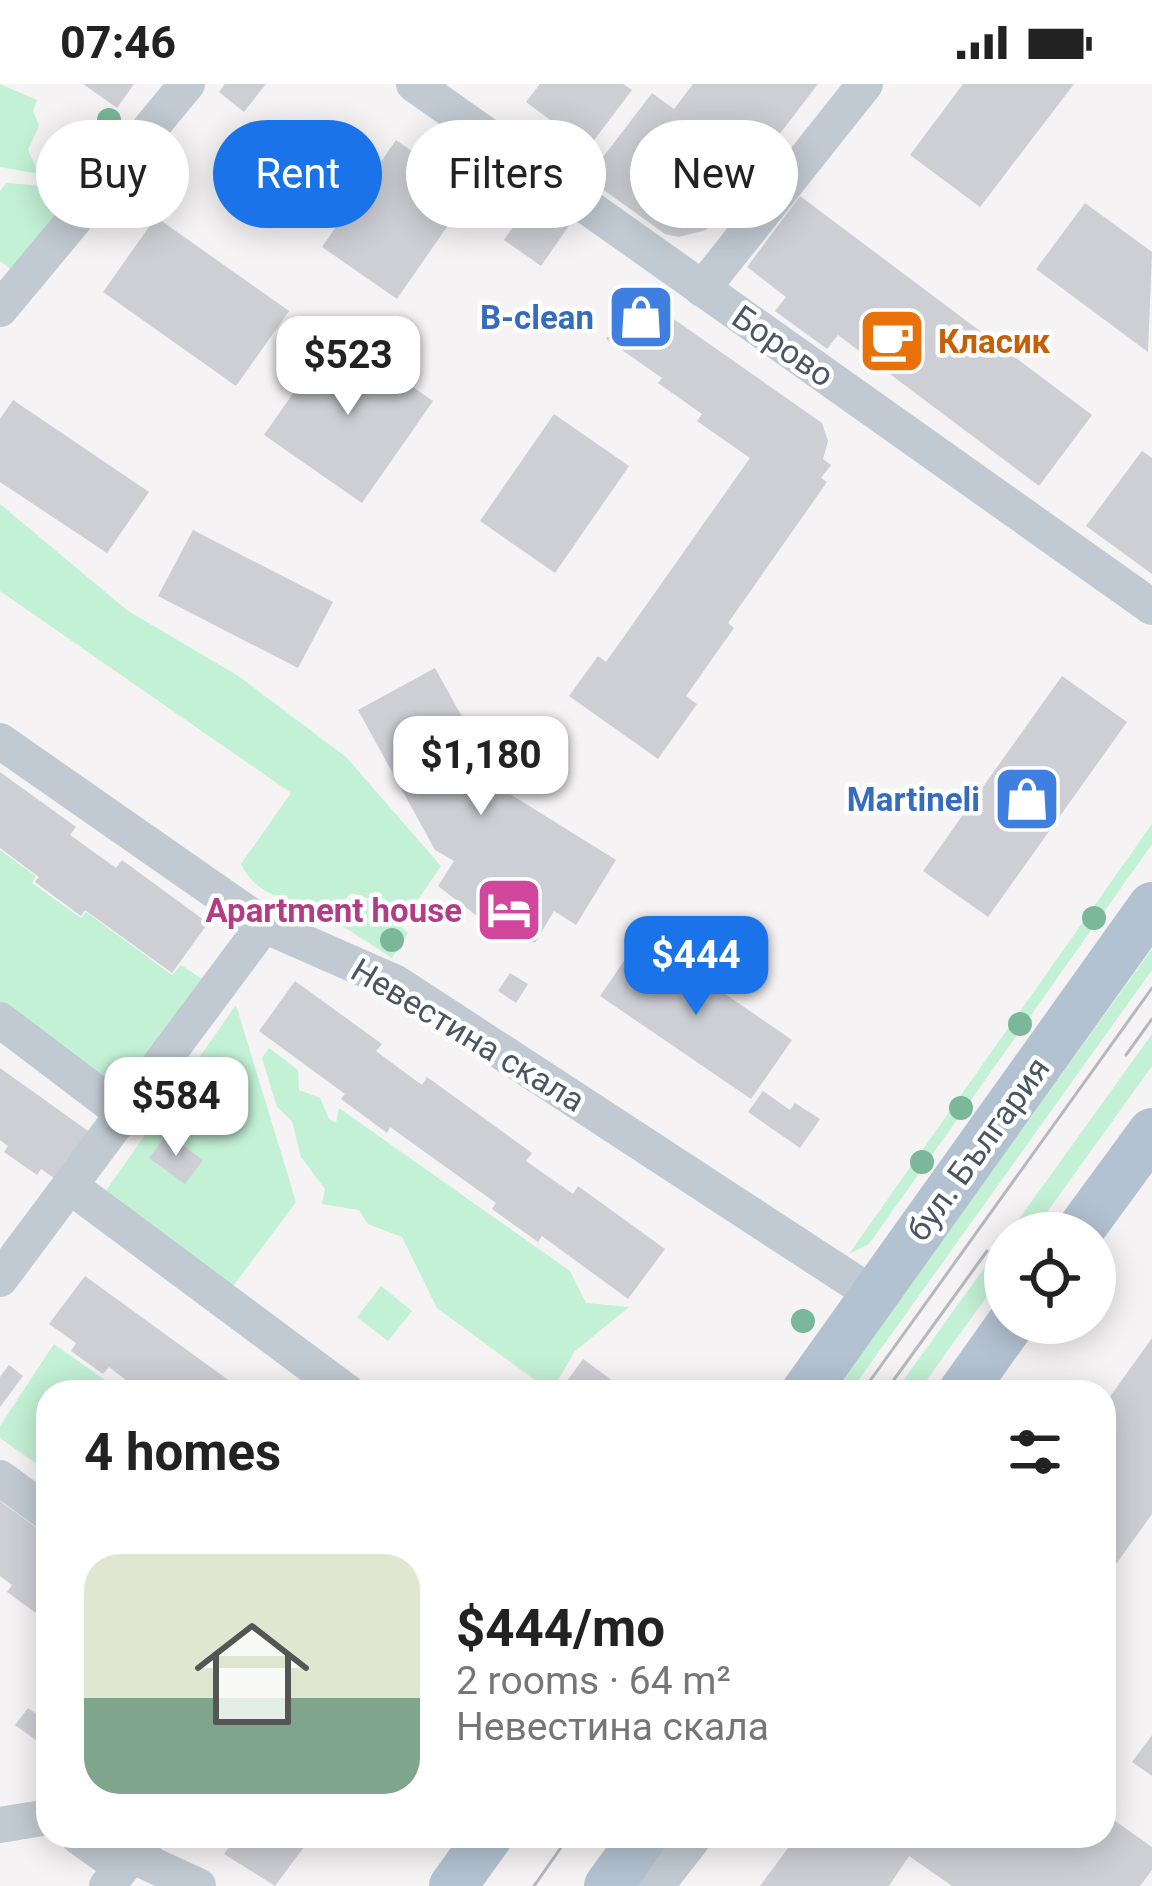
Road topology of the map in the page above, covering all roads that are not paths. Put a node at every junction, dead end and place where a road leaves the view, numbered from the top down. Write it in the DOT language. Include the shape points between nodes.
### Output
graph roads {
  1 [pos="187,84"];
  2 [pos="414,84"];
  3 [pos="865,84"];
  4 [pos="702,289"];
  5 [pos="0,309"];
  6 [pos="1152,607"];
  7 [pos="0,741"];
  8 [pos="1152,906"];
  9 [pos="264,925"];
  10 [pos="0,1020"];
  11 [pos="124,1114"];
  12 [pos="1152,1132"];
  13 [pos="70,1186"];
  14 [pos="1093,1212"];
  15 [pos="0,1279"];
  16 [pos="874,1295"];
  17 [pos="996,1344"];
  18 [pos="1005,1344"];
  19 [pos="331,1380"];
  20 [pos="814,1380"];
  21 [pos="971,1380"];
  22 [pos="999,1380"];
  23 [pos="0,1478"];
  24 [pos="36,1504"];
  25 [pos="36,1819"];
  26 [pos="0,1826"];
  27 [pos="480,1848"];
  28 [pos="674,1848"];
  29 [pos="127,1861"];
  30 [pos="630,1873"];
  31 [pos="198,1886"];
  32 [pos="453,1886"];
  1 -- 5 [label="street"];
  2 -- 4 [label="street, Борово"];
  3 -- 4 [label="street"];
  4 -- 6 [label="street, Борово"];
  7 -- 9 [label="street, Невестина скала"];
  8 -- 16 [label="main road, бул. България"];
  9 -- 11 [label="street"];
  9 -- 16 [label="street, Невестина скала" via="390,979"];
  10 -- 11 [label="street"];
  11 -- 13 [label="street"];
  12 -- 14 [label="main road"];
  13 -- 15 [label="street"];
  13 -- 19 [label="street"];
  16 -- 20 [label="main road, бул. България"];
  17 -- 21 [label="main road"];
  18 -- 22 [label="street"];
  23 -- 24 [label="street"];
  25 -- 26 [label="street"];
  27 -- 32 [label="main road"];
  28 -- 30 [label="street"];
  29 -- 31 [label="street"];
}
